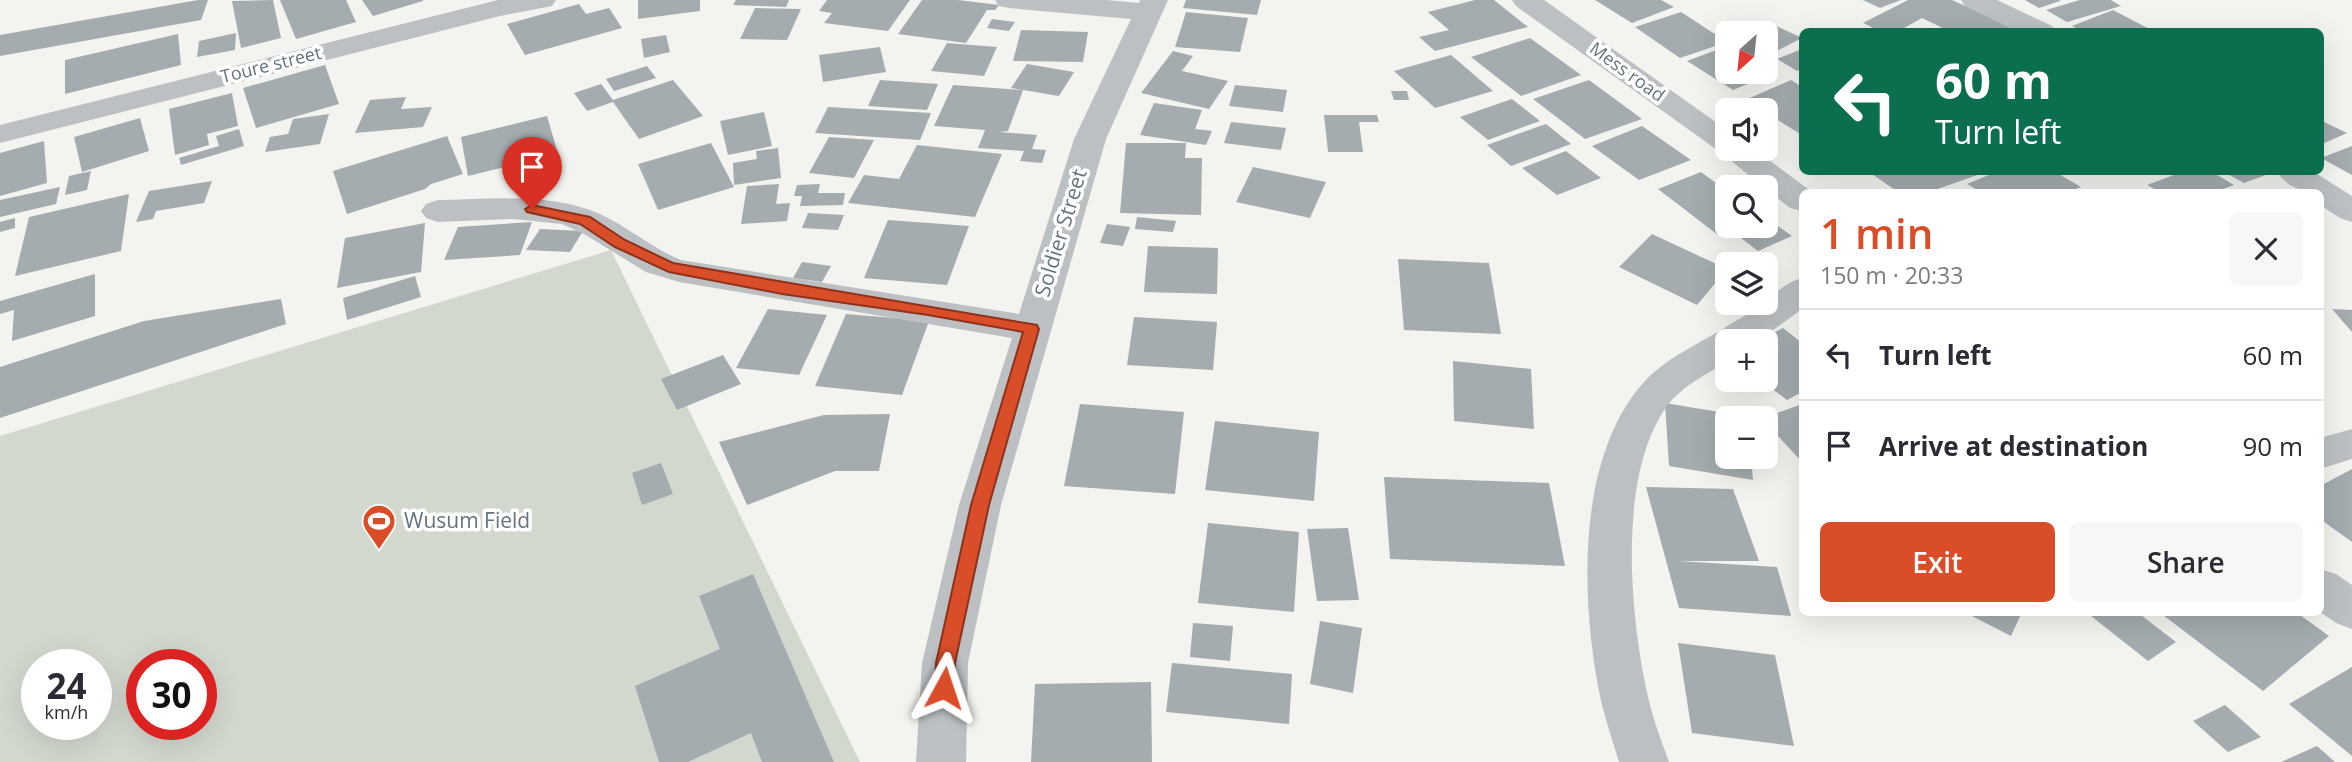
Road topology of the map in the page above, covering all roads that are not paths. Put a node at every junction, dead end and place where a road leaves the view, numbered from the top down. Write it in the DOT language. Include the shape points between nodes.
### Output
graph roads {
  1 [pos="542,0"];
  2 [pos="1009,0"];
  3 [pos="1526,0"];
  4 [pos="1975,0"];
  5 [pos="1152,6"];
  6 [pos="2034,28"];
  7 [pos="0,134"];
  8 [pos="1715,135"];
  9 [pos="1750,161"];
  10 [pos="2297,175"];
  11 [pos="2318,189"];
  12 [pos="2324,193"];
  13 [pos="1799,199"];
  14 [pos="438,211"];
  15 [pos="2352,211"];
  16 [pos="1799,292"];
  17 [pos="1031,329"];
  18 [pos="1749,329"];
  19 [pos="1715,352"];
  20 [pos="2352,444"];
  21 [pos="2324,453"];
  22 [pos="2324,590"];
  23 [pos="2352,610"];
  24 [pos="941,762"];
  25 [pos="1644,762"];
  1 -- 7 [label="street, Toure street"];
  2 -- 5 [label="street"];
  3 -- 8 [label="street, Mess road"];
  4 -- 6 [label="street"];
  5 -- 17 [label="street, Soldier Street" via="1090,139"];
  9 -- 13 [label="street"];
  10 -- 11 [label="street"];
  12 -- 15 [label="street"];
  14 -- 17 [label="street" via="532,209 585,220 669,268"];
  16 -- 18 [label="street"];
  17 -- 24 [label="street, Soldier Street" via="980,505 945,663"];
  19 -- 25 [label="street" via="1658,391 1632,432 1617,478 1609,567 1623,692"];
  20 -- 21 [label="street"];
  22 -- 23 [label="street"];
}
